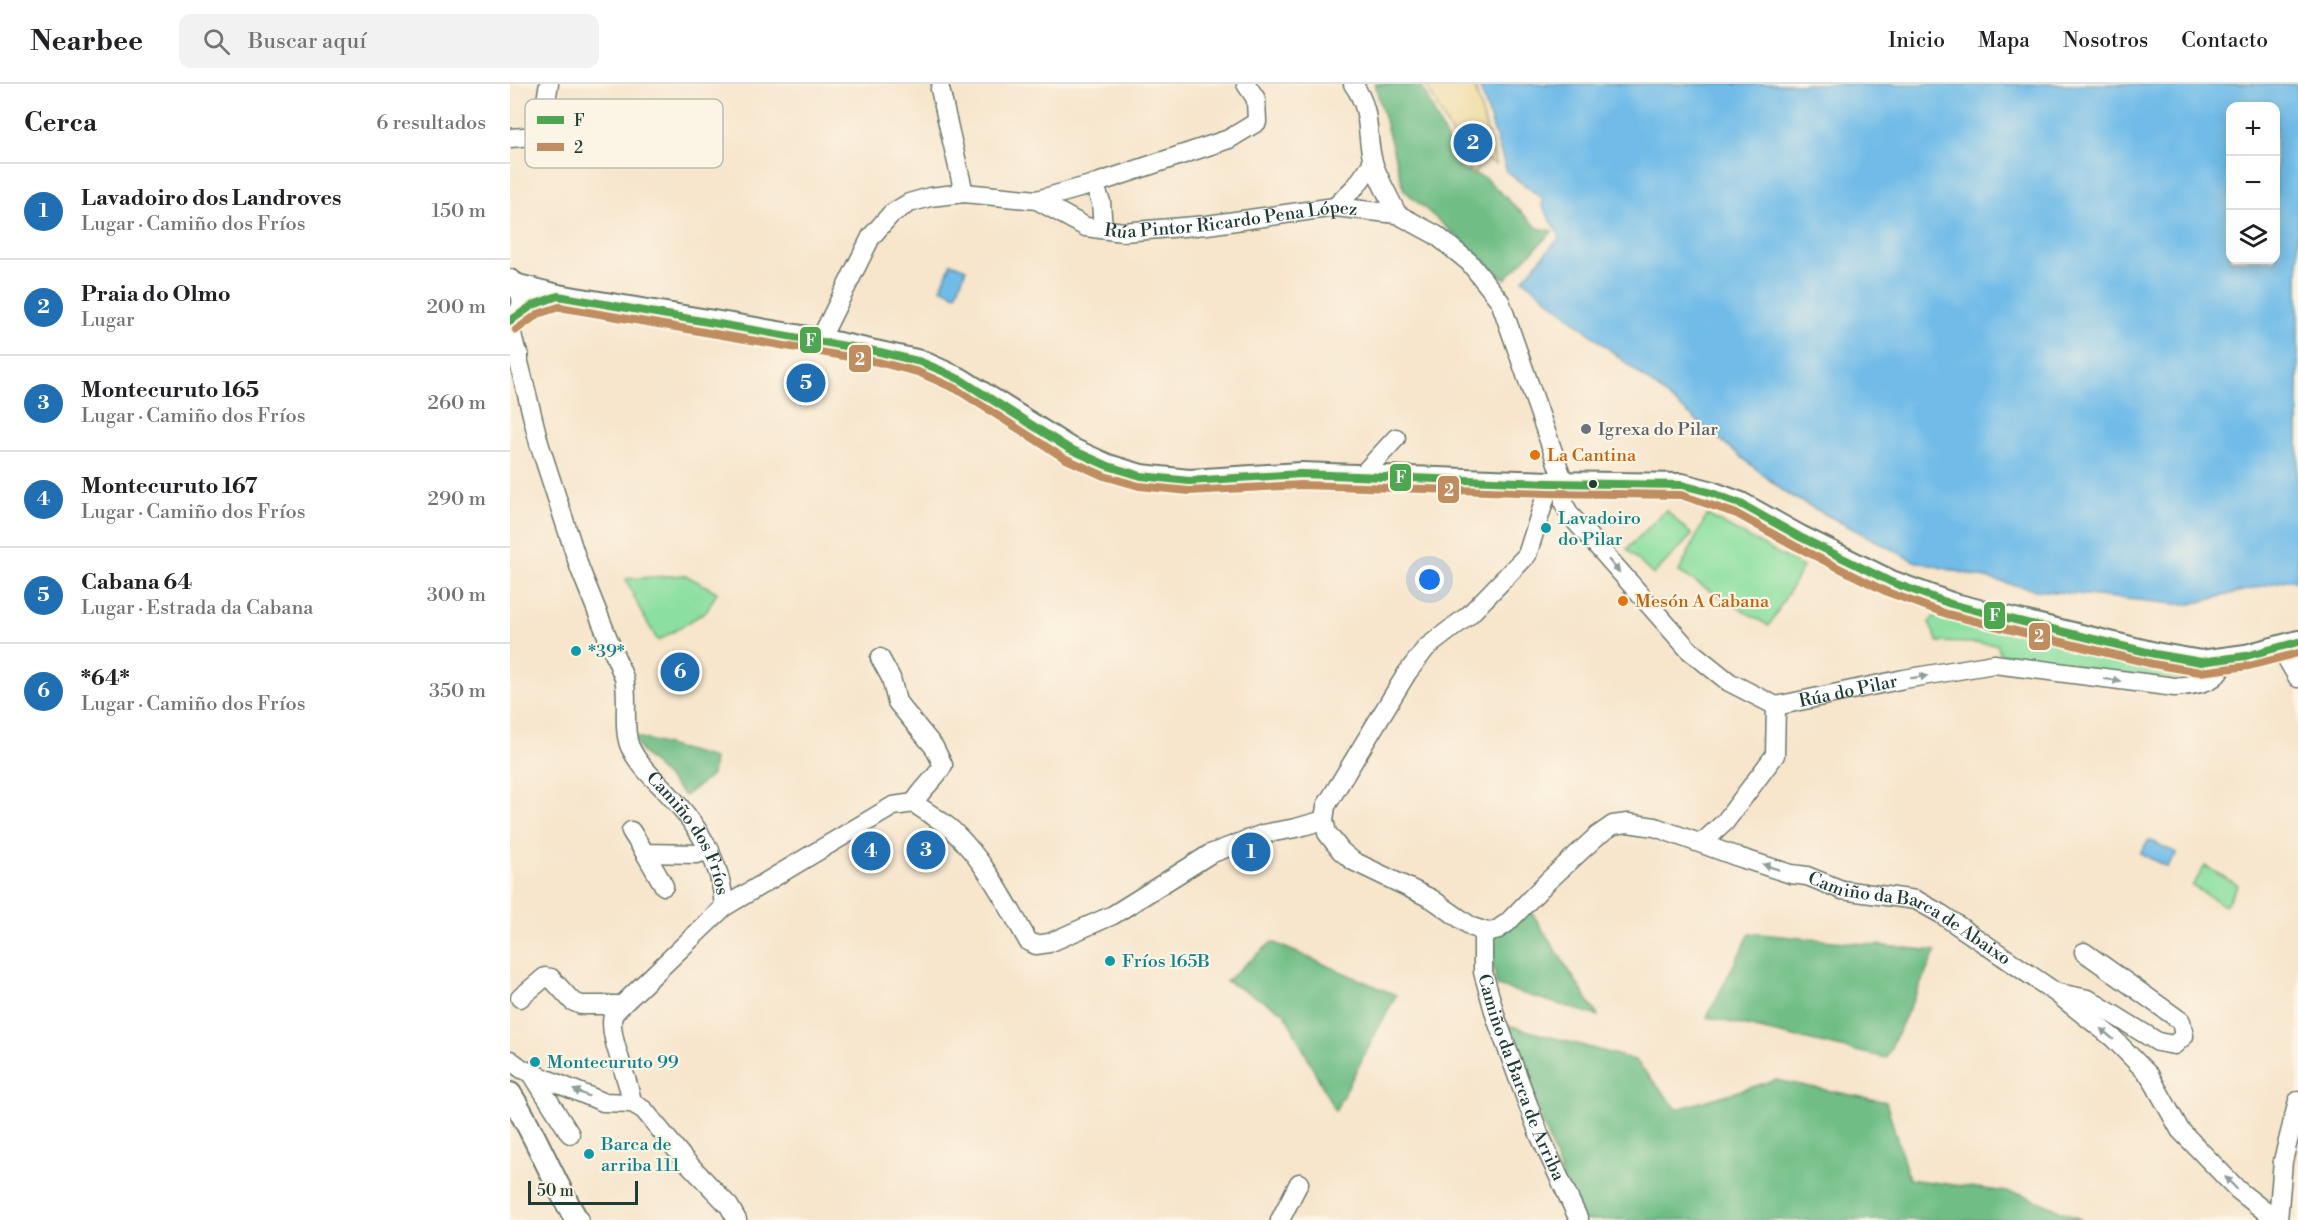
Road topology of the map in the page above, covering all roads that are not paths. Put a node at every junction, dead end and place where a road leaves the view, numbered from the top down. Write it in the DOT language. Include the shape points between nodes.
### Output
graph roads {
  1 [pos="549,84"];
  2 [pos="1245,84"];
  3 [pos="1353,84"];
  4 [pos="940,89"];
  5 [pos="546,99"];
  6 [pos="525,137"];
  7 [pos="510,138"];
  8 [pos="1373,162"];
  9 [pos="1094,184"];
  10 [pos="964,193"];
  11 [pos="1036,200"];
  12 [pos="1335,207"];
  13 [pos="1397,214"];
  14 [pos="1103,229"];
  15 [pos="514,284"];
  16 [pos="558,296"];
  17 [pos="514,320"];
  18 [pos="820,340"];
  19 [pos="513,354"];
  20 [pos="1396,438"];
  21 [pos="1361,476"];
  22 [pos="1557,483"];
  23 [pos="2289,645"];
  24 [pos="880,658"];
  25 [pos="2222,661"];
  26 [pos="2298,678"];
  27 [pos="1776,706"];
  28 [pos="914,803"];
  29 [pos="1324,820"];
  30 [pos="631,831"];
  31 [pos="1702,843"];
  32 [pos="710,850"];
  33 [pos="645,853"];
  34 [pos="664,886"];
  35 [pos="724,907"];
  36 [pos="1483,931"];
  37 [pos="2084,952"];
  38 [pos="2055,992"];
  39 [pos="520,998"];
  40 [pos="621,1005"];
  41 [pos="510,1060"];
  42 [pos="532,1074"];
  43 [pos="510,1094"];
  44 [pos="2298,1101"];
  45 [pos="632,1103"];
  46 [pos="570,1134"];
  47 [pos="1299,1183"];
  48 [pos="577,1220"];
  49 [pos="737,1220"];
  50 [pos="1280,1220"];
  51 [pos="1579,1220"];
  52 [pos="2277,1220"];
  1 -- 5 [label="street"];
  2 -- 9 [label="street" via="1256,99 1257,122 1229,139"];
  3 -- 8 [label="street" via="1362,96 1369,123"];
  4 -- 10 [label="street"];
  6 -- 7 [label="street"];
  8 -- 12 [label="street"];
  8 -- 13 [label="street"];
  9 -- 11 [label="street"];
  9 -- 14 [label="street" via="1101,202"];
  10 -- 11 [label="street, Rúa Pintor Ricardo Pena López"];
  10 -- 18 [label="street, Rúa Pintor Ricardo Pena López" via="909,203 891,214 871,237"];
  11 -- 14 [label="street, Rúa Pintor Ricardo Pena López" via="1086,227"];
  12 -- 13 [label="street, Rúa Pintor Ricardo Pena López"];
  12 -- 14 [label="street, Rúa Pintor Ricardo Pena López" via="1207,225 1123,232"];
  13 -- 22 [label="street, Rúa Pintor Ricardo Pena López" via="1436,235 1469,262 1500,301"];
  15 -- 16 [label="main road"];
  15 -- 17 [label="main road" via="524,299"];
  16 -- 17 [label="main road"];
  16 -- 18 [label="main road"];
  17 -- 19 [label="street, Camiño dos Fríos"];
  18 -- 21 [label="main road" via="921,362 961,380 1068,448 1141,476 1190,481 1273,475"];
  19 -- 32 [label="street, Camiño dos Fríos" via="579,569 624,678 630,746"];
  20 -- 21 [label="street"];
  21 -- 22 [label="main road"];
  22 -- 25 [label="main road" via="1682,485 1709,492 1741,504 1849,563 1951,604 2155,654 2201,662"];
  22 -- 27 [label="street, Rúa do Pilar, one-way" via="1570,515 1689,650 1729,682"];
  22 -- 29 [label="street" via="1527,555 1469,615 1426,648 1326,806"];
  23 -- 25 [label="main road"];
  23 -- 26 [label="street"];
  24 -- 28 [label="street" via="891,678 897,702 934,747 943,765"];
  27 -- 25 [label="street, Rúa do Pilar, one-way" via="1994,664 2175,687 2218,676"];
  27 -- 31 [label="street" via="1774,755 1725,822"];
  28 -- 29 [label="street" via="951,830 980,861 1028,941 1036,945 1113,915 1210,854 1263,834"];
  28 -- 35 [label="street, Camiño dos Fríos" via="893,806"];
  29 -- 36 [label="street" via="1328,833 1353,861 1432,898"];
  30 -- 33 [label="street"];
  31 -- 36 [label="street, Camiño da Barca de Abaixo" via="1655,827 1613,825 1572,858 1507,922 1495,931"];
  38 -- 31 [label="street, Camiño da Barca de Abaixo, one-way" via="1916,900 1842,890"];
  32 -- 33 [label="street" via="697,855"];
  32 -- 35 [label="street, Camiño dos Fríos"];
  33 -- 34 [label="street"];
  35 -- 40 [label="street"];
  36 -- 51 [label="street, Camiño da Barca de Arriba" via="1483,972 1496,1018 1539,1134"];
  37 -- 38 [label="street" via="2181,1021 2184,1036 2174,1045 2158,1042 2088,999"];
  52 -- 38 [label="street, Camiño da Barca de Abaixo, one-way" via="2238,1190 2180,1130 2150,1076 2113,1038"];
  39 -- 40 [label="street" via="545,977 581,1005"];
  40 -- 45 [label="street" via="614,1015 613,1028"];
  41 -- 42 [label="street"];
  45 -- 42 [label="street, one-way" via="603,1102"];
  42 -- 46 [label="street"];
  43 -- 48 [label="main road"];
  44 -- 52 [label="street" via="2283,1161"];
  45 -- 49 [label="street" via="644,1110"];
  47 -- 50 [label="street"];
}
